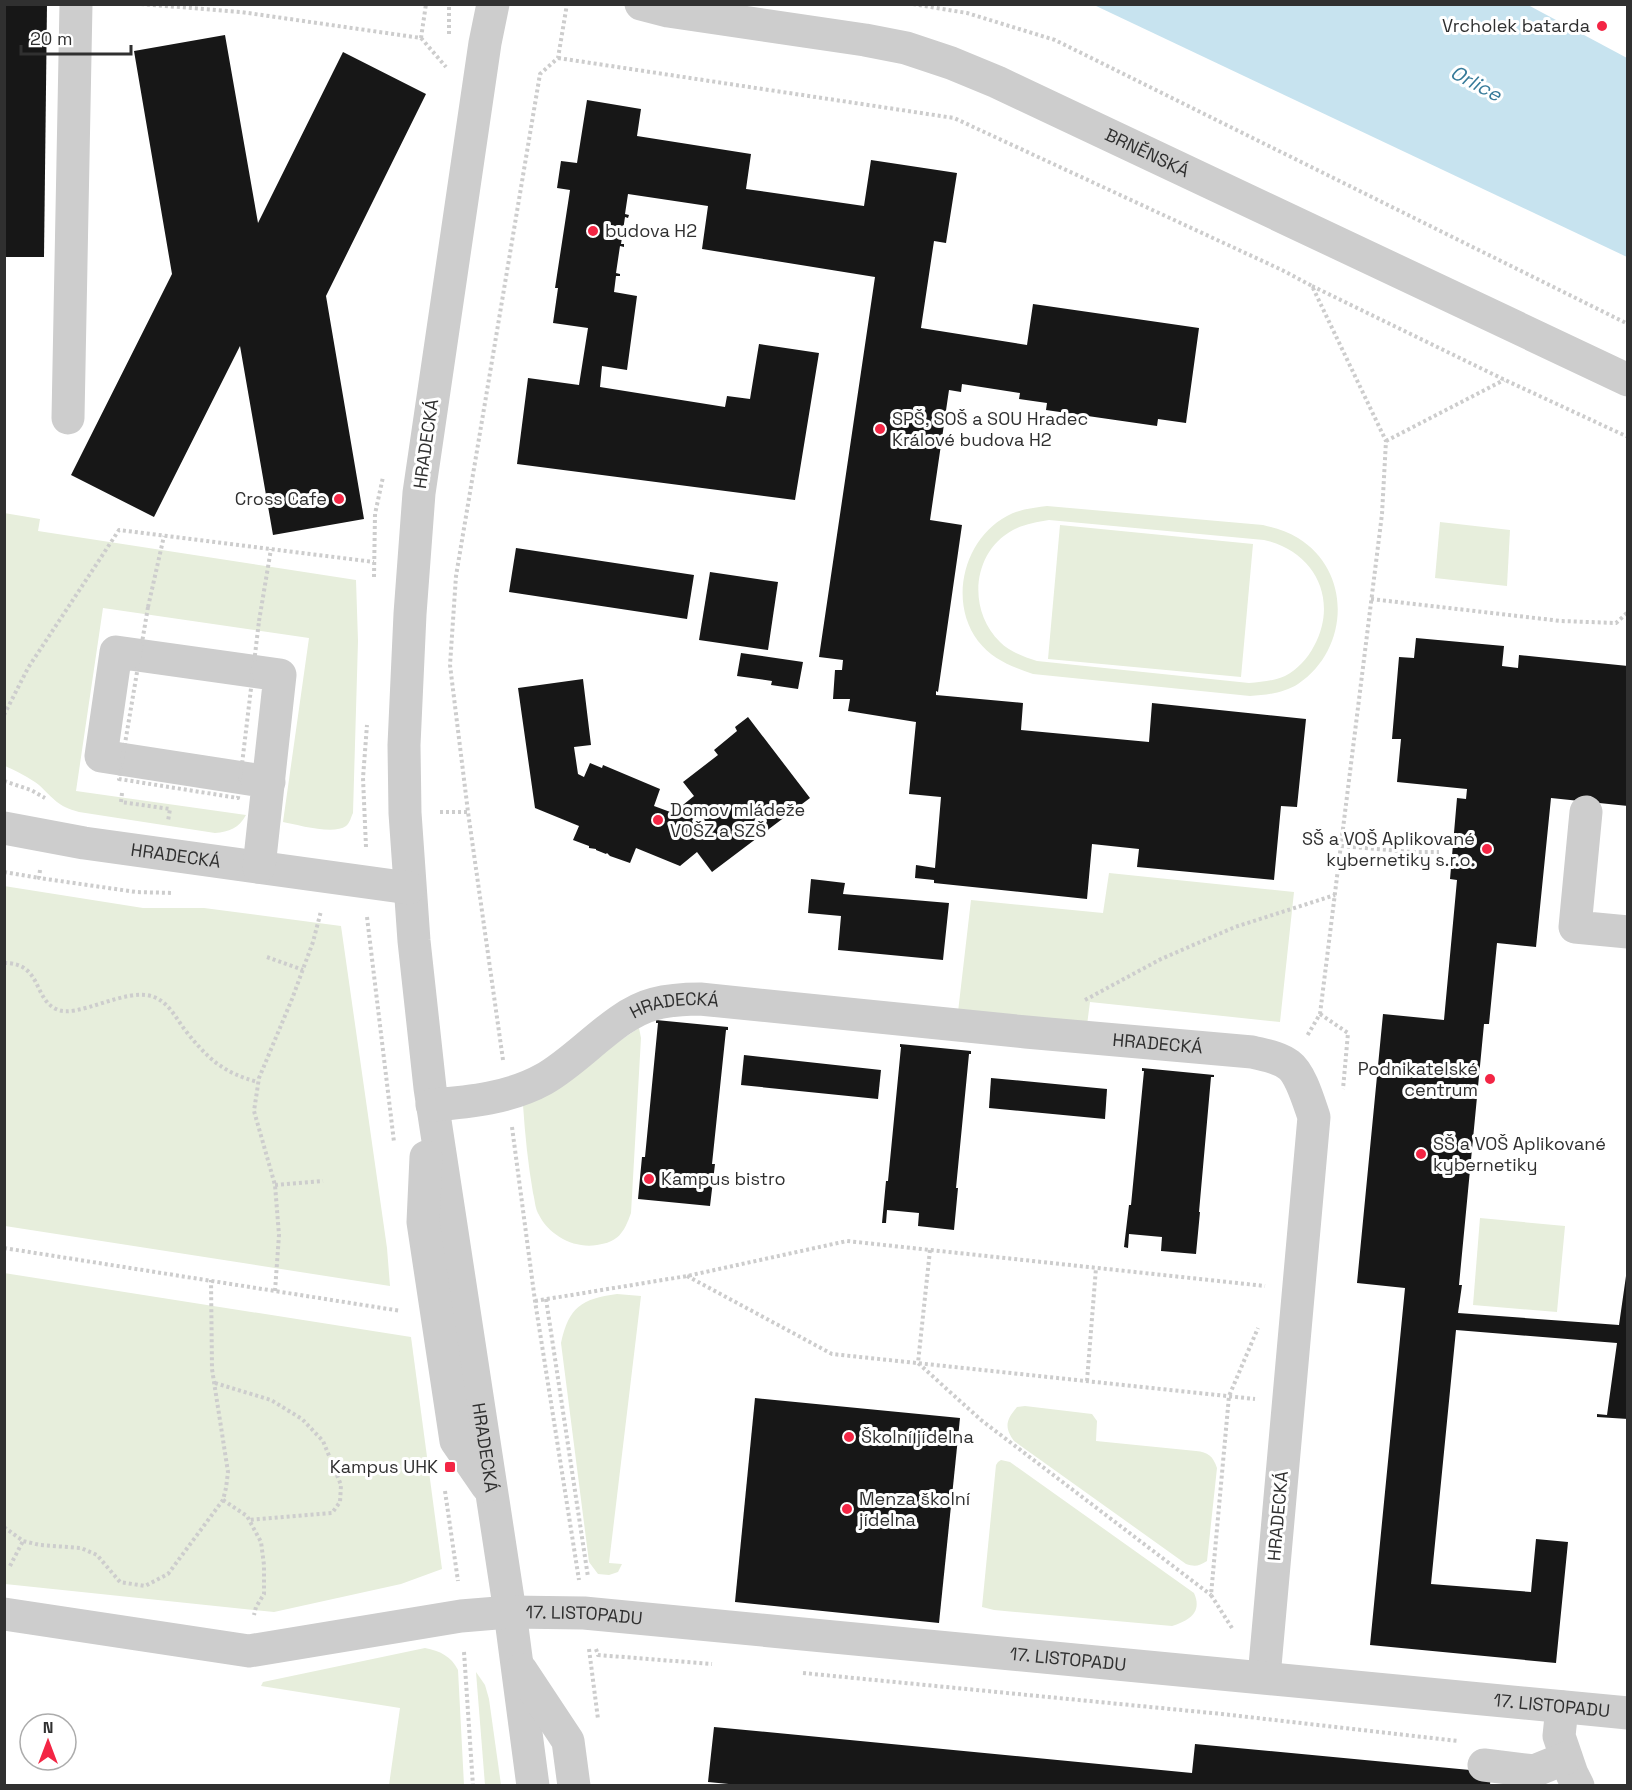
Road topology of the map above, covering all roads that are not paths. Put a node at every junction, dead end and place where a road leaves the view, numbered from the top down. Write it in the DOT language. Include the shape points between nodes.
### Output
graph roads {
  1 [pos="75,4"];
  2 [pos="493,4"];
  3 [pos="642,4"];
  4 [pos="1628,380"];
  5 [pos="68,418"];
  6 [pos="269,782"];
  7 [pos="1586,812"];
  8 [pos="4,828"];
  9 [pos="259,867"];
  10 [pos="409,888"];
  11 [pos="1628,932"];
  12 [pos="431,1096"];
  13 [pos="510,1612"];
  14 [pos="4,1614"];
  15 [pos="517,1663"];
  16 [pos="1264,1677"];
  17 [pos="1562,1707"];
  18 [pos="1628,1713"];
  19 [pos="1475,1754"];
  20 [pos="1572,1772"];
  21 [pos="533,1785"];
  22 [pos="574,1785"];
  1 -- 5 [label="street"];
  2 -- 10 [label="street, HRADECKÁ" via="419,493 404,745"];
  3 -- 4 [label="street, BRNĚNSKÁ" via="865,40 951,63"];
  6 -- 6 [label="street" via="280,675 116,652 101,756"];
  6 -- 9 [label="street"];
  7 -- 11 [label="street" via="1575,927"];
  8 -- 9 [label="street, HRADECKÁ"];
  9 -- 10 [label="street, HRADECKÁ"];
  10 -- 12 [label="street, HRADECKÁ"];
  12 -- 13 [label="street, HRADECKÁ"];
  12 -- 16 [label="street, HRADECKÁ" via="471,1102 529,1087 567,1065 635,1012 676,999 1252,1052 1291,1065 1305,1089 1314,1118"];
  13 -- 14 [label="street" via="461,1616 249,1651"];
  13 -- 15 [label="street, HRADECKÁ"];
  13 -- 16 [label="street, 17. LISTOPADU" via="584,1613"];
  15 -- 21 [label="street, HRADECKÁ"];
  15 -- 22 [label="street" via="568,1741"];
  16 -- 17 [label="street, 17. LISTOPADU"];
  17 -- 18 [label="street, 17. LISTOPADU"];
  17 -- 20 [label="street" via="1559,1736"];
  19 -- 20 [label="street" via="1534,1771"];
}
